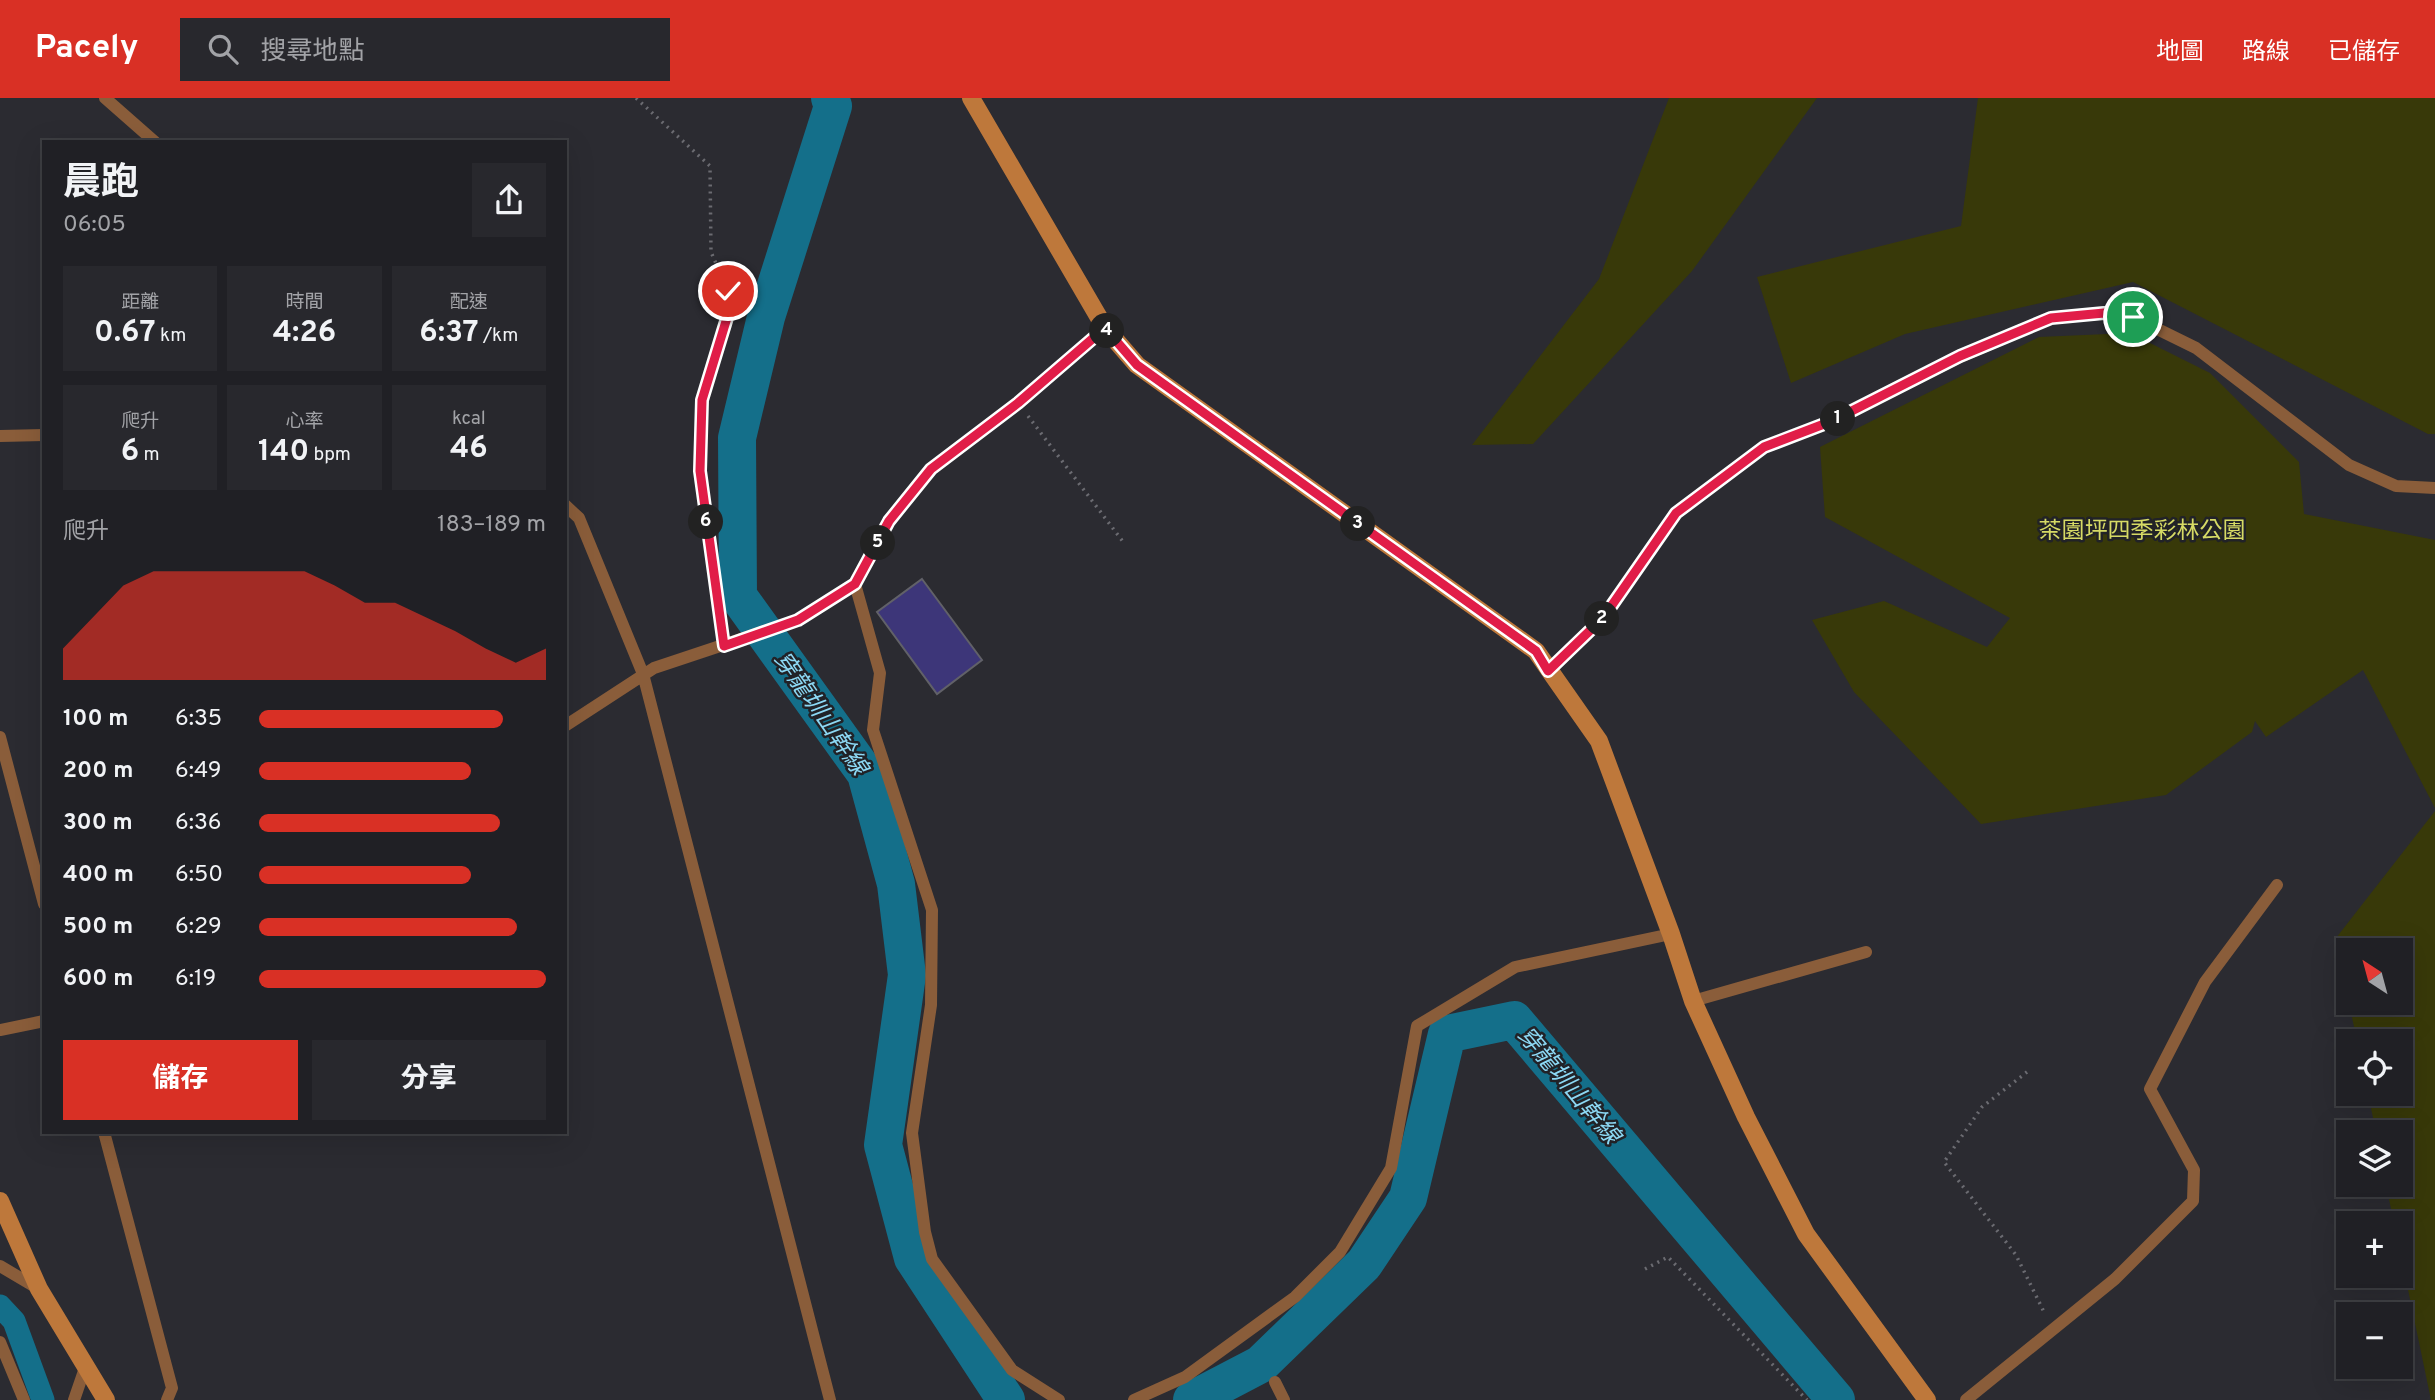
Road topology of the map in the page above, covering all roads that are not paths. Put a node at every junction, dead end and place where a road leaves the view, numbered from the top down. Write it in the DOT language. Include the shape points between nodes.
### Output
graph roads {
  1 [pos="105,98"];
  2 [pos="971,98"];
  3 [pos="153,140"];
  4 [pos="1105,328"];
  5 [pos="42,435"];
  6 [pos="0,436"];
  7 [pos="2435,488"];
  8 [pos="567,507"];
  9 [pos="855,584"];
  10 [pos="1548,671"];
  11 [pos="643,674"];
  12 [pos="567,725"];
  13 [pos="0,737"];
  14 [pos="2277,885"];
  15 [pos="42,896"];
  16 [pos="1671,934"];
  17 [pos="1866,952"];
  18 [pos="1693,1000"];
  19 [pos="42,1021"];
  20 [pos="0,1030"];
  21 [pos="105,1134"];
  22 [pos="0,1201"];
  23 [pos="0,1266"];
  24 [pos="39,1289"];
  25 [pos="0,1342"];
  26 [pos="85,1368"];
  27 [pos="1275,1382"];
  28 [pos="24,1400"];
  29 [pos="74,1400"];
  30 [pos="106,1400"];
  31 [pos="167,1400"];
  32 [pos="830,1400"];
  33 [pos="1059,1400"];
  34 [pos="1134,1400"];
  35 [pos="1284,1400"];
  36 [pos="1927,1400"];
  37 [pos="1966,1400"];
  1 -- 3 [label="lane"];
  2 -- 4 [label="street"];
  4 -- 9 [label="lane" via="931,469 889,521"];
  4 -- 10 [label="street" via="1137,365 1536,651"];
  5 -- 6 [label="lane"];
  7 -- 10 [label="lane" via="2396,486 2349,465 2196,348 2133,317 2104,313 2051,318 1960,356 1832,421 1764,447 1676,513 1603,618"];
  8 -- 11 [label="lane" via="579,517"];
  9 -- 11 [label="lane" via="798,620"];
  9 -- 33 [label="lane" via="880,673 873,730 932,910 931,1005 912,1133 925,1232 932,1259 1012,1370"];
  10 -- 16 [label="street" via="1599,741"];
  11 -- 12 [label="lane"];
  11 -- 32 [label="lane"];
  13 -- 15 [label="lane"];
  14 -- 37 [label="lane" via="2205,982 2150,1089 2194,1170 2193,1201 2115,1279"];
  16 -- 18 [label="street"];
  16 -- 34 [label="lane" via="1515,967 1418,1026 1391,1168 1340,1252 1295,1297 1185,1377"];
  17 -- 18 [label="lane"];
  18 -- 36 [label="street" via="1806,1234"];
  19 -- 20 [label="lane"];
  21 -- 31 [label="lane" via="172,1388"];
  22 -- 24 [label="street"];
  23 -- 24 [label="lane"];
  24 -- 26 [label="street"];
  25 -- 28 [label="lane"];
  26 -- 29 [label="lane"];
  26 -- 30 [label="street"];
  27 -- 35 [label="lane"];
}
